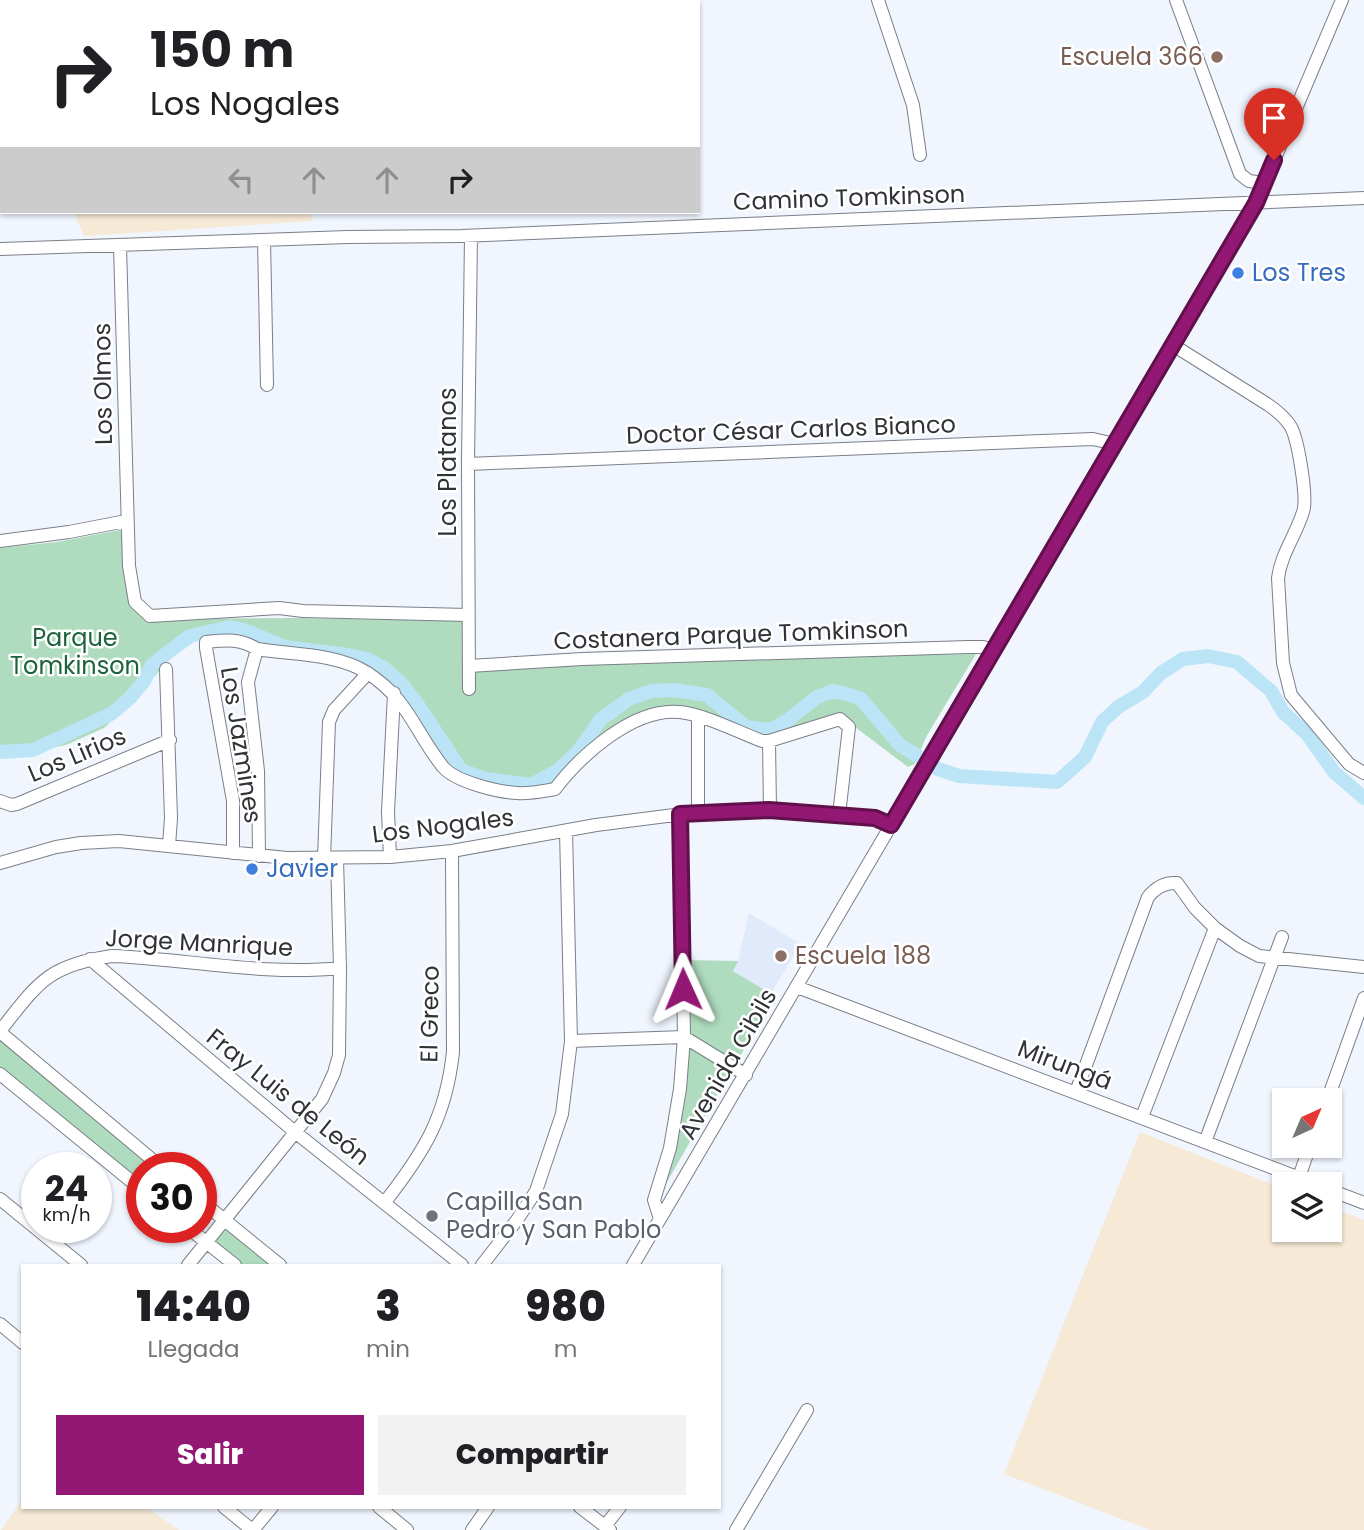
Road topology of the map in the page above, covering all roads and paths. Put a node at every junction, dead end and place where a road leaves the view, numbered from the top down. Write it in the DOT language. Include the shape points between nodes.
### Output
graph roads {
  1 [pos="877,0"];
  2 [pos="1176,0"];
  3 [pos="1342,0"];
  4 [pos="920,155"];
  5 [pos="1264,183"];
  6 [pos="1364,198"];
  7 [pos="1256,203"];
  8 [pos="471,236"];
  9 [pos="264,240"];
  10 [pos="120,246"];
  11 [pos="0,249"];
  12 [pos="1173,345"];
  13 [pos="267,385"];
  14 [pos="1115,444"];
  15 [pos="468,464"];
  16 [pos="126,521"];
  17 [pos="0,541"];
  18 [pos="468,615"];
  19 [pos="257,649"];
  20 [pos="994,650"];
  21 [pos="469,666"];
  22 [pos="166,669"];
  23 [pos="368,673"];
  24 [pos="469,689"];
  25 [pos="394,693"];
  26 [pos="698,717"];
  27 [pos="170,740"];
  28 [pos="769,741"];
  29 [pos="1364,773"];
  30 [pos="0,801"];
  31 [pos="769,810"];
  32 [pos="698,813"];
  33 [pos="680,814"];
  34 [pos="839,815"];
  35 [pos="891,825"];
  36 [pos="566,831"];
  37 [pos="169,846"];
  38 [pos="452,851"];
  39 [pos="233,853"];
  40 [pos="259,856"];
  41 [pos="390,857"];
  42 [pos="330,859"];
  43 [pos="0,863"];
  44 [pos="1215,928"];
  45 [pos="1282,937"];
  46 [pos="1274,958"];
  47 [pos="90,959"];
  48 [pos="1364,967"];
  49 [pos="340,968"];
  50 [pos="797,987"];
  51 [pos="1364,998"];
  52 [pos="0,1032"];
  53 [pos="684,1037"];
  54 [pos="571,1041"];
  55 [pos="0,1074"];
  56 [pos="746,1075"];
  57 [pos="1332,1088"];
  58 [pos="1076,1092"];
  59 [pos="1142,1117"];
  60 [pos="295,1132"];
  61 [pos="1205,1142"];
  62 [pos="143,1152"];
  63 [pos="1286,1172"];
  64 [pos="126,1177"];
  65 [pos="1342,1194"];
  66 [pos="0,1199"];
  67 [pos="384,1202"];
  68 [pos="1364,1203"];
  69 [pos="217,1214"];
  70 [pos="660,1219"];
  71 [pos="224,1220"];
  72 [pos="217,1229"];
  73 [pos="206,1243"];
  74 [pos="80,1264"];
  75 [pos="189,1264"];
  76 [pos="233,1264"];
  77 [pos="279,1264"];
  78 [pos="461,1264"];
  79 [pos="483,1264"];
  80 [pos="634,1264"];
  81 [pos="0,1324"];
  82 [pos="21,1341"];
  83 [pos="807,1410"];
  84 [pos="227,1509"];
  85 [pos="270,1509"];
  86 [pos="381,1509"];
  87 [pos="487,1509"];
  88 [pos="583,1509"];
  89 [pos="619,1509"];
  90 [pos="607,1528"];
  91 [pos="253,1530"];
  92 [pos="407,1530"];
  93 [pos="472,1530"];
  94 [pos="736,1530"];
  1 -- 4 [label="street" via="913,106"];
  2 -- 5 [label="street" via="1240,174"];
  3 -- 5 [label="street, Avenida Cibils"];
  5 -- 7 [label="street, Avenida Cibils"];
  6 -- 7 [label="street, Camino Tomkinson"];
  7 -- 8 [label="street, Camino Tomkinson"];
  7 -- 12 [label="street, Avenida Cibils"];
  8 -- 9 [label="street, Camino Tomkinson"];
  8 -- 15 [label="street, Los Platanos"];
  9 -- 10 [label="street, Camino Tomkinson"];
  9 -- 13 [label="street"];
  10 -- 11 [label="street, Camino Tomkinson"];
  10 -- 16 [label="street, Los Olmos"];
  12 -- 14 [label="street, Avenida Cibils"];
  12 -- 29 [label="street" via="1279,413 1295,438 1306,497 1278,578 1286,678 1299,706 1349,764"];
  14 -- 15 [label="street, Doctor César Carlos Bianco" via="1093,439"];
  14 -- 20 [label="street, Avenida Cibils"];
  15 -- 18 [label="street, Los Platanos"];
  16 -- 17 [label="street"];
  16 -- 18 [label="street" via="132,592 135,602 150,616 279,608"];
  18 -- 21 [label="street, Los Platanos"];
  19 -- 23 [label="street" via="346,663"];
  19 -- 39 [label="street, Los Jazmines" via="236,640 206,642 233,802"];
  19 -- 40 [label="street" via="248,682 258,771"];
  20 -- 21 [label="street, Costanera Parque Tomkinson" via="968,647"];
  20 -- 35 [label="street, Avenida Cibils"];
  21 -- 24 [label="street, Los Platanos"];
  22 -- 27 [label="street"];
  23 -- 25 [label="street"];
  23 -- 42 [label="street" via="334,710 329,722"];
  25 -- 26 [label="street" via="444,768 454,776 515,793 555,789 593,749 639,720 670,712"];
  25 -- 41 [label="street"];
  26 -- 28 [label="street"];
  26 -- 32 [label="street"];
  27 -- 30 [label="street, Los Lirios" via="17,804"];
  27 -- 37 [label="street"];
  28 -- 31 [label="street"];
  28 -- 34 [label="street" via="843,720 849,727"];
  31 -- 32 [label="street, Los Nogales"];
  31 -- 34 [label="street, Los Nogales"];
  32 -- 33 [label="street, Los Nogales"];
  33 -- 36 [label="street, Los Nogales"];
  33 -- 53 [label="street"];
  34 -- 35 [label="street, Los Nogales" via="875,818"];
  35 -- 50 [label="street, Avenida Cibils"];
  36 -- 38 [label="street, Los Nogales"];
  36 -- 54 [label="street"];
  37 -- 39 [label="street, Los Nogales"];
  37 -- 43 [label="street, Los Nogales" via="81,843"];
  38 -- 41 [label="street, Los Nogales"];
  38 -- 67 [label="street, El Greco" via="450,1081 426,1146"];
  39 -- 40 [label="street, Los Nogales"];
  40 -- 42 [label="street, Los Nogales"];
  41 -- 42 [label="street, Los Nogales"];
  42 -- 49 [label="street"];
  44 -- 46 [label="street" via="1259,956"];
  44 -- 58 [label="street" via="1177,883 1154,889"];
  44 -- 59 [label="street"];
  45 -- 46 [label="street"];
  46 -- 48 [label="street"];
  46 -- 61 [label="street"];
  47 -- 49 [label="street, Jorge Manrique" via="112,956 253,969"];
  47 -- 52 [label="street, Jorge Manrique" via="47,978"];
  47 -- 60 [label="street, Fray Luis de León"];
  49 -- 60 [label="street" via="337,1064 322,1098"];
  50 -- 56 [label="street, Avenida Cibils"];
  50 -- 58 [label="street, Mirungá"];
  51 -- 57 [label="street"];
  52 -- 62 [label="street"];
  53 -- 54 [label="street"];
  53 -- 56 [label="street"];
  53 -- 70 [label="street" via="670,1148 654,1200"];
  54 -- 79 [label="street" via="562,1114 536,1191"];
  55 -- 64 [label="street"];
  56 -- 70 [label="street, Avenida Cibils"];
  58 -- 59 [label="street, Mirungá"];
  59 -- 61 [label="street, Mirungá"];
  60 -- 67 [label="street, Fray Luis de León"];
  60 -- 71 [label="street"];
  61 -- 63 [label="street, Mirungá"];
  65 -- 68 [label="street"];
  66 -- 74 [label="street"];
  67 -- 78 [label="street, Fray Luis de León"];
  69 -- 71 [label="street"];
  70 -- 80 [label="street, Avenida Cibils"];
  71 -- 72 [label="street"];
  71 -- 77 [label="street"];
  73 -- 75 [label="street"];
  73 -- 76 [label="street"];
  81 -- 82 [label="street"];
  83 -- 94 [label="street"];
  84 -- 91 [label="street"];
  85 -- 91 [label="street"];
  86 -- 92 [label="street"];
  87 -- 93 [label="street"];
  88 -- 90 [label="street"];
  89 -- 90 [label="street"];
}
